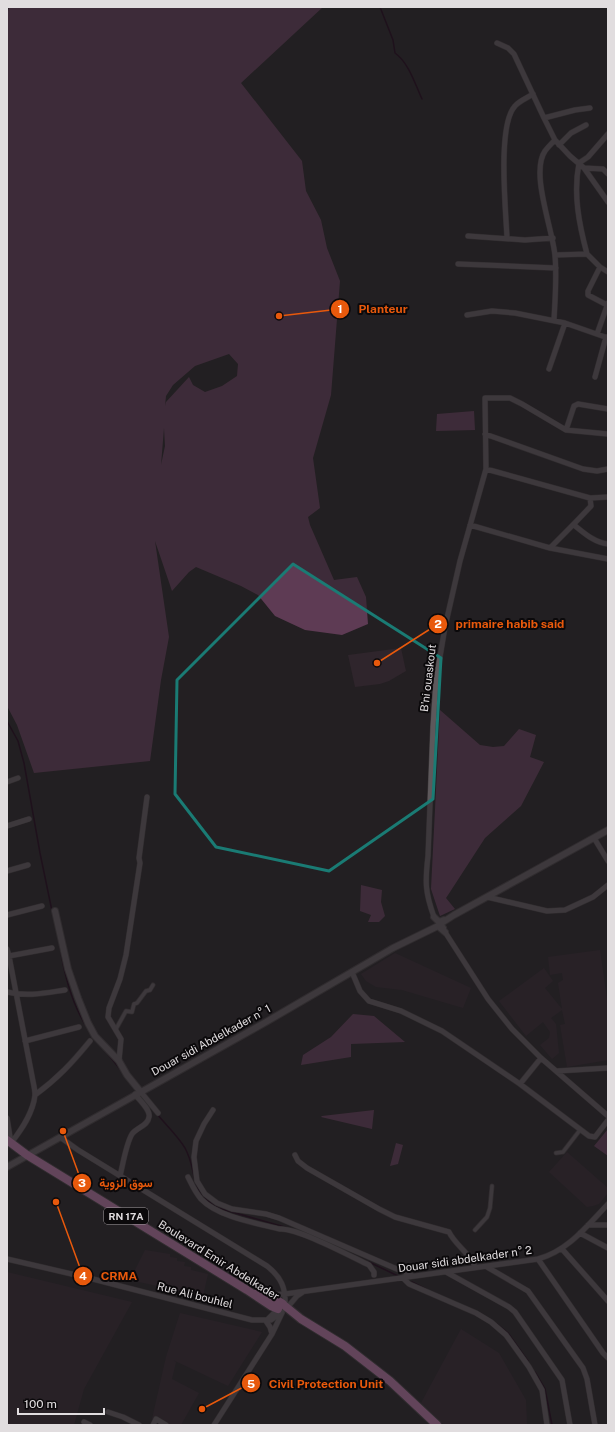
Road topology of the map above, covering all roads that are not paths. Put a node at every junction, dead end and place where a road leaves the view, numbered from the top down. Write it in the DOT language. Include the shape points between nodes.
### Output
graph roads {
  1 [pos="497,43"];
  2 [pos="533,94"];
  3 [pos="590,108"];
  4 [pos="544,118"];
  5 [pos="586,125"];
  6 [pos="608,134"];
  7 [pos="557,142"];
  8 [pos="579,163"];
  9 [pos="584,168"];
  10 [pos="608,174"];
  11 [pos="608,202"];
  12 [pos="468,236"];
  13 [pos="507,238"];
  14 [pos="552,238"];
  15 [pos="588,254"];
  16 [pos="555,255"];
  17 [pos="458,264"];
  18 [pos="600,267"];
  19 [pos="556,268"];
  20 [pos="608,272"];
  21 [pos="608,304"];
  22 [pos="467,314"];
  23 [pos="554,320"];
  24 [pos="565,323"];
  25 [pos="597,334"];
  26 [pos="607,337"];
  27 [pos="549,369"];
  28 [pos="595,377"];
  29 [pos="608,409"];
  30 [pos="566,430"];
  31 [pos="485,434"];
  32 [pos="608,434"];
  33 [pos="486,468"];
  34 [pos="608,469"];
  35 [pos="608,497"];
  36 [pos="590,498"];
  37 [pos="574,525"];
  38 [pos="470,526"];
  39 [pos="608,544"];
  40 [pos="550,548"];
  41 [pos="608,559"];
  42 [pos="18,778"];
  43 [pos="7,782"];
  44 [pos="147,797"];
  45 [pos="28,819"];
  46 [pos="7,826"];
  47 [pos="608,830"];
  48 [pos="594,838"];
  49 [pos="608,861"];
  50 [pos="28,864"];
  51 [pos="7,871"];
  52 [pos="608,885"];
  53 [pos="487,897"];
  54 [pos="42,906"];
  55 [pos="55,911"];
  56 [pos="7,916"];
  57 [pos="437,922"];
  58 [pos="445,932"];
  59 [pos="52,948"];
  60 [pos="7,949"];
  61 [pos="10,956"];
  62 [pos="352,972"];
  63 [pos="153,986"];
  64 [pos="65,990"];
  65 [pos="7,992"];
  66 [pos="17,995"];
  67 [pos="79,1027"];
  68 [pos="116,1029"];
  69 [pos="25,1041"];
  70 [pos="90,1041"];
  71 [pos="541,1058"];
  72 [pos="119,1062"];
  73 [pos="608,1068"];
  74 [pos="557,1071"];
  75 [pos="520,1084"];
  76 [pos="138,1092"];
  77 [pos="34,1095"];
  78 [pos="213,1110"];
  79 [pos="158,1113"];
  80 [pos="608,1116"];
  81 [pos="7,1118"];
  82 [pos="608,1120"];
  83 [pos="580,1130"];
  84 [pos="60,1137"];
  85 [pos="9,1141"];
  86 [pos="556,1153"];
  87 [pos="27,1155"];
  88 [pos="295,1155"];
  89 [pos="7,1167"];
  90 [pos="120,1176"];
  91 [pos="188,1178"];
  92 [pos="492,1186"];
  93 [pos="608,1204"];
  94 [pos="588,1225"];
  95 [pos="608,1225"];
  96 [pos="475,1230"];
  97 [pos="580,1233"];
  98 [pos="608,1248"];
  99 [pos="562,1249"];
  100 [pos="7,1259"];
  101 [pos="538,1259"];
  102 [pos="487,1267"];
  103 [pos="475,1268"];
  104 [pos="446,1272"];
  105 [pos="374,1275"];
  106 [pos="414,1276"];
  107 [pos="403,1278"];
  108 [pos="247,1290"];
  109 [pos="306,1290"];
  110 [pos="286,1294"];
  111 [pos="264,1296"];
  112 [pos="608,1301"];
  113 [pos="282,1308"];
  114 [pos="266,1321"];
  115 [pos="272,1334"];
  116 [pos="608,1358"];
  117 [pos="108,1412"];
  118 [pos="84,1422"];
  119 [pos="90,1425"];
  120 [pos="139,1425"];
  121 [pos="153,1425"];
  122 [pos="166,1425"];
  123 [pos="214,1425"];
  124 [pos="437,1425"];
  125 [pos="548,1425"];
  126 [pos="570,1425"];
  127 [pos="595,1425"];
  1 -- 2 [label="street" via="514,54"];
  2 -- 4 [label="street"];
  2 -- 13 [label="street" via="515,106 506,130 504,179"];
  3 -- 4 [label="street"];
  4 -- 7 [label="street"];
  5 -- 7 [label="street"];
  6 -- 8 [label="street" via="588,157"];
  7 -- 8 [label="street"];
  7 -- 14 [label="street" via="545,152 540,186"];
  8 -- 9 [label="street"];
  8 -- 15 [label="street" via="576,177 577,206"];
  9 -- 10 [label="street" via="603,169"];
  9 -- 11 [label="street"];
  12 -- 13 [label="street"];
  13 -- 14 [label="street"];
  14 -- 16 [label="street"];
  15 -- 16 [label="street"];
  15 -- 18 [label="street"];
  16 -- 19 [label="street"];
  17 -- 19 [label="street"];
  18 -- 20 [label="street"];
  18 -- 21 [label="street" via="588,294"];
  19 -- 23 [label="street"];
  21 -- 25 [label="street"];
  22 -- 23 [label="street" via="492,311"];
  23 -- 24 [label="street"];
  24 -- 25 [label="street"];
  24 -- 27 [label="street"];
  25 -- 26 [label="street"];
  26 -- 28 [label="street"];
  29 -- 30 [label="street" via="578,404 574,406"];
  30 -- 31 [label="street, B'ni ouaskout" via="510,398 485,398"];
  30 -- 32 [label="street"];
  31 -- 33 [label="street, B'ni ouaskout"];
  31 -- 34 [label="street" via="583,469"];
  33 -- 36 [label="street"];
  33 -- 38 [label="street, B'ni ouaskout"];
  35 -- 36 [label="street"];
  36 -- 37 [label="street" via="591,506"];
  37 -- 39 [label="street" via="591,538"];
  37 -- 40 [label="street"];
  38 -- 40 [label="street"];
  38 -- 57 [label="street, B'ni ouaskout" via="445,627 436,681 425,875 426,889"];
  40 -- 41 [label="street"];
  42 -- 43 [label="street"];
  44 -- 68 [label="street" via="126,955 109,1008 108,1017"];
  45 -- 46 [label="street"];
  47 -- 48 [label="street, Douar sidi Abdelkader n° 1"];
  48 -- 49 [label="street"];
  48 -- 53 [label="street, Douar sidi Abdelkader n° 1"];
  50 -- 51 [label="street"];
  52 -- 53 [label="street" via="593,897 565,910 547,911"];
  53 -- 57 [label="street, Douar sidi Abdelkader n° 1"];
  54 -- 56 [label="street"];
  55 -- 72 [label="street" via="68,968 88,1023 95,1036"];
  57 -- 58 [label="street"];
  57 -- 62 [label="street, Douar sidi Abdelkader n° 1" via="425,933"];
  58 -- 71 [label="street" via="488,999 512,1029"];
  59 -- 61 [label="street"];
  60 -- 61 [label="street"];
  61 -- 66 [label="street"];
  62 -- 75 [label="street" via="360,990 369,1001 401,1011 442,1031"];
  62 -- 76 [label="street, Douar sidi Abdelkader n° 1"];
  63 -- 68 [label="street" via="134,1004 132,1012 126,1011"];
  64 -- 66 [label="street"];
  65 -- 66 [label="street"];
  66 -- 69 [label="street"];
  67 -- 69 [label="street"];
  68 -- 72 [label="street" via="122,1042"];
  69 -- 77 [label="street"];
  70 -- 77 [label="street" via="68,1068"];
  71 -- 74 [label="street"];
  71 -- 75 [label="street"];
  72 -- 76 [label="street"];
  73 -- 74 [label="street"];
  74 -- 80 [label="street"];
  75 -- 83 [label="street"];
  76 -- 79 [label="street"];
  76 -- 84 [label="street, Douar sidi Abdelkader n° 1"];
  76 -- 90 [label="street" via="150,1117 147,1123 131,1136"];
  77 -- 85 [label="street" via="23,1128"];
  78 -- 106 [label="street" via="196,1141 194,1157 197,1181 205,1194 217,1203 232,1209 279,1218"];
  81 -- 85 [label="street"];
  82 -- 83 [label="street" via="595,1137"];
  83 -- 86 [label="street" via="562,1152"];
  84 -- 87 [label="street, Douar sidi Abdelkader n° 1"];
  84 -- 90 [label="street"];
  85 -- 87 [label="main road, Boulevard Emir Abdelkader / RN 17A"];
  87 -- 89 [label="street, Douar sidi Abdelkader n° 1"];
  87 -- 108 [label="main road, Boulevard Emir Abdelkader / RN 17A"];
  88 -- 103 [label="street" via="307,1168 379,1209 449,1232 452,1239 474,1262"];
  90 -- 110 [label="street" via="267,1266 279,1277"];
  91 -- 105 [label="street" via="201,1199 213,1209 312,1238 369,1265"];
  92 -- 96 [label="street" via="487,1217"];
  93 -- 94 [label="street, Douar sidi abdelkader n° 2"];
  94 -- 95 [label="street"];
  94 -- 97 [label="street, Douar sidi abdelkader n° 2"];
  97 -- 98 [label="street"];
  97 -- 99 [label="street, Douar sidi abdelkader n° 2"];
  99 -- 101 [label="street, Douar sidi abdelkader n° 2"];
  99 -- 112 [label="street"];
  100 -- 114 [label="street, Rue Ali bouhlel" via="252,1320"];
  101 -- 102 [label="street, Douar sidi abdelkader n° 2"];
  101 -- 116 [label="street"];
  102 -- 103 [label="street, Douar sidi abdelkader n° 2"];
  102 -- 127 [label="street" via="528,1291 583,1368"];
  103 -- 104 [label="street, Douar sidi abdelkader n° 2"];
  104 -- 106 [label="street, Douar sidi abdelkader n° 2"];
  104 -- 126 [label="street" via="515,1312 562,1380"];
  106 -- 107 [label="street, Douar sidi abdelkader n° 2"];
  107 -- 109 [label="street, Douar sidi abdelkader n° 2"];
  107 -- 125 [label="street" via="409,1284 476,1313 506,1335 542,1390"];
  108 -- 111 [label="main road, RN 17A"];
  108 -- 113 [label="main road, Boulevard Emir Abdelkader / RN 17A" via="271,1306"];
  109 -- 110 [label="street, Douar sidi abdelkader n° 2"];
  109 -- 113 [label="street"];
  110 -- 111 [label="street, Douar sidi abdelkader n° 2"];
  110 -- 113 [label="street"];
  111 -- 113 [label="main road, RN 17A"];
  113 -- 114 [label="street"];
  113 -- 115 [label="street"];
  113 -- 124 [label="main road, RN 17A" via="345,1346 390,1381"];
  114 -- 115 [label="street"];
  115 -- 123 [label="street"];
  117 -- 120 [label="street"];
  118 -- 119 [label="street"];
  121 -- 122 [label="street" via="156,1419"];
}
